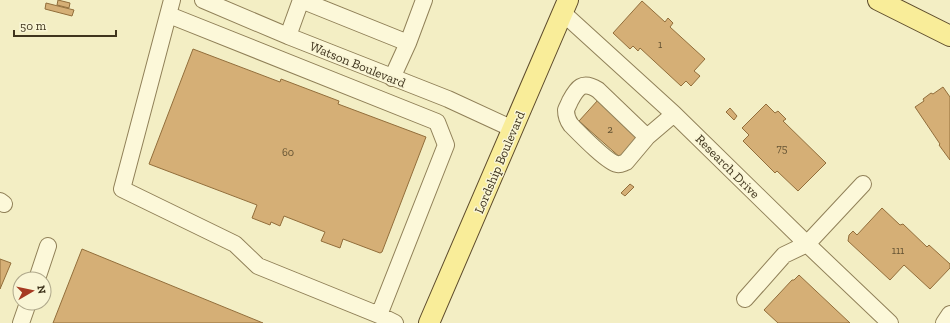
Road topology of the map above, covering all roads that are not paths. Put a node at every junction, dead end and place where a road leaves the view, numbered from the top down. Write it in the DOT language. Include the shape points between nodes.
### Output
graph roads {
  1 [pos="203,0"];
  2 [pos="424,0"];
  3 [pos="878,0"];
  4 [pos="170,7"];
  5 [pos="565,7"];
  6 [pos="288,36"];
  7 [pos="950,36"];
  8 [pos="408,42"];
  9 [pos="392,78"];
  10 [pos="674,114"];
  11 [pos="513,129"];
  12 [pos="648,137"];
  13 [pos="863,184"];
  14 [pos="807,244"];
  15 [pos="48,246"];
  16 [pos="40,271"];
  17 [pos="745,299"];
  18 [pos="25,311"];
  19 [pos="950,314"];
  20 [pos="379,315"];
  21 [pos="21,323"];
  22 [pos="395,323"];
  23 [pos="429,323"];
  24 [pos="890,323"];
  25 [pos="944,323"];
  1 -- 6 [label="street, Watson Boulevard"];
  2 -- 8 [label="street"];
  3 -- 7 [label="main road"];
  4 -- 20 [label="street" via="122,189 235,244 258,266"];
  4 -- 20 [label="street" via="436,122 446,145"];
  5 -- 10 [label="street, Research Drive"];
  5 -- 11 [label="main road, Lordship Boulevard"];
  6 -- 8 [label="street" via="301,0"];
  6 -- 9 [label="street, Watson Boulevard"];
  8 -- 9 [label="street"];
  9 -- 11 [label="street, Watson Boulevard" via="448,99"];
  10 -- 12 [label="street"];
  10 -- 14 [label="street, Research Drive"];
  11 -- 23 [label="main road, Lordship Boulevard"];
  12 -- 12 [label="street" via="593,87 587,85 576,90 566,109 571,125 607,159 616,164 626,162"];
  13 -- 14 [label="street"];
  14 -- 17 [label="street" via="784,254"];
  14 -- 24 [label="street, Research Drive"];
  15 -- 16 [label="street"];
  18 -- 21 [label="street"];
  19 -- 25 [label="street"];
  20 -- 22 [label="street"];
}
